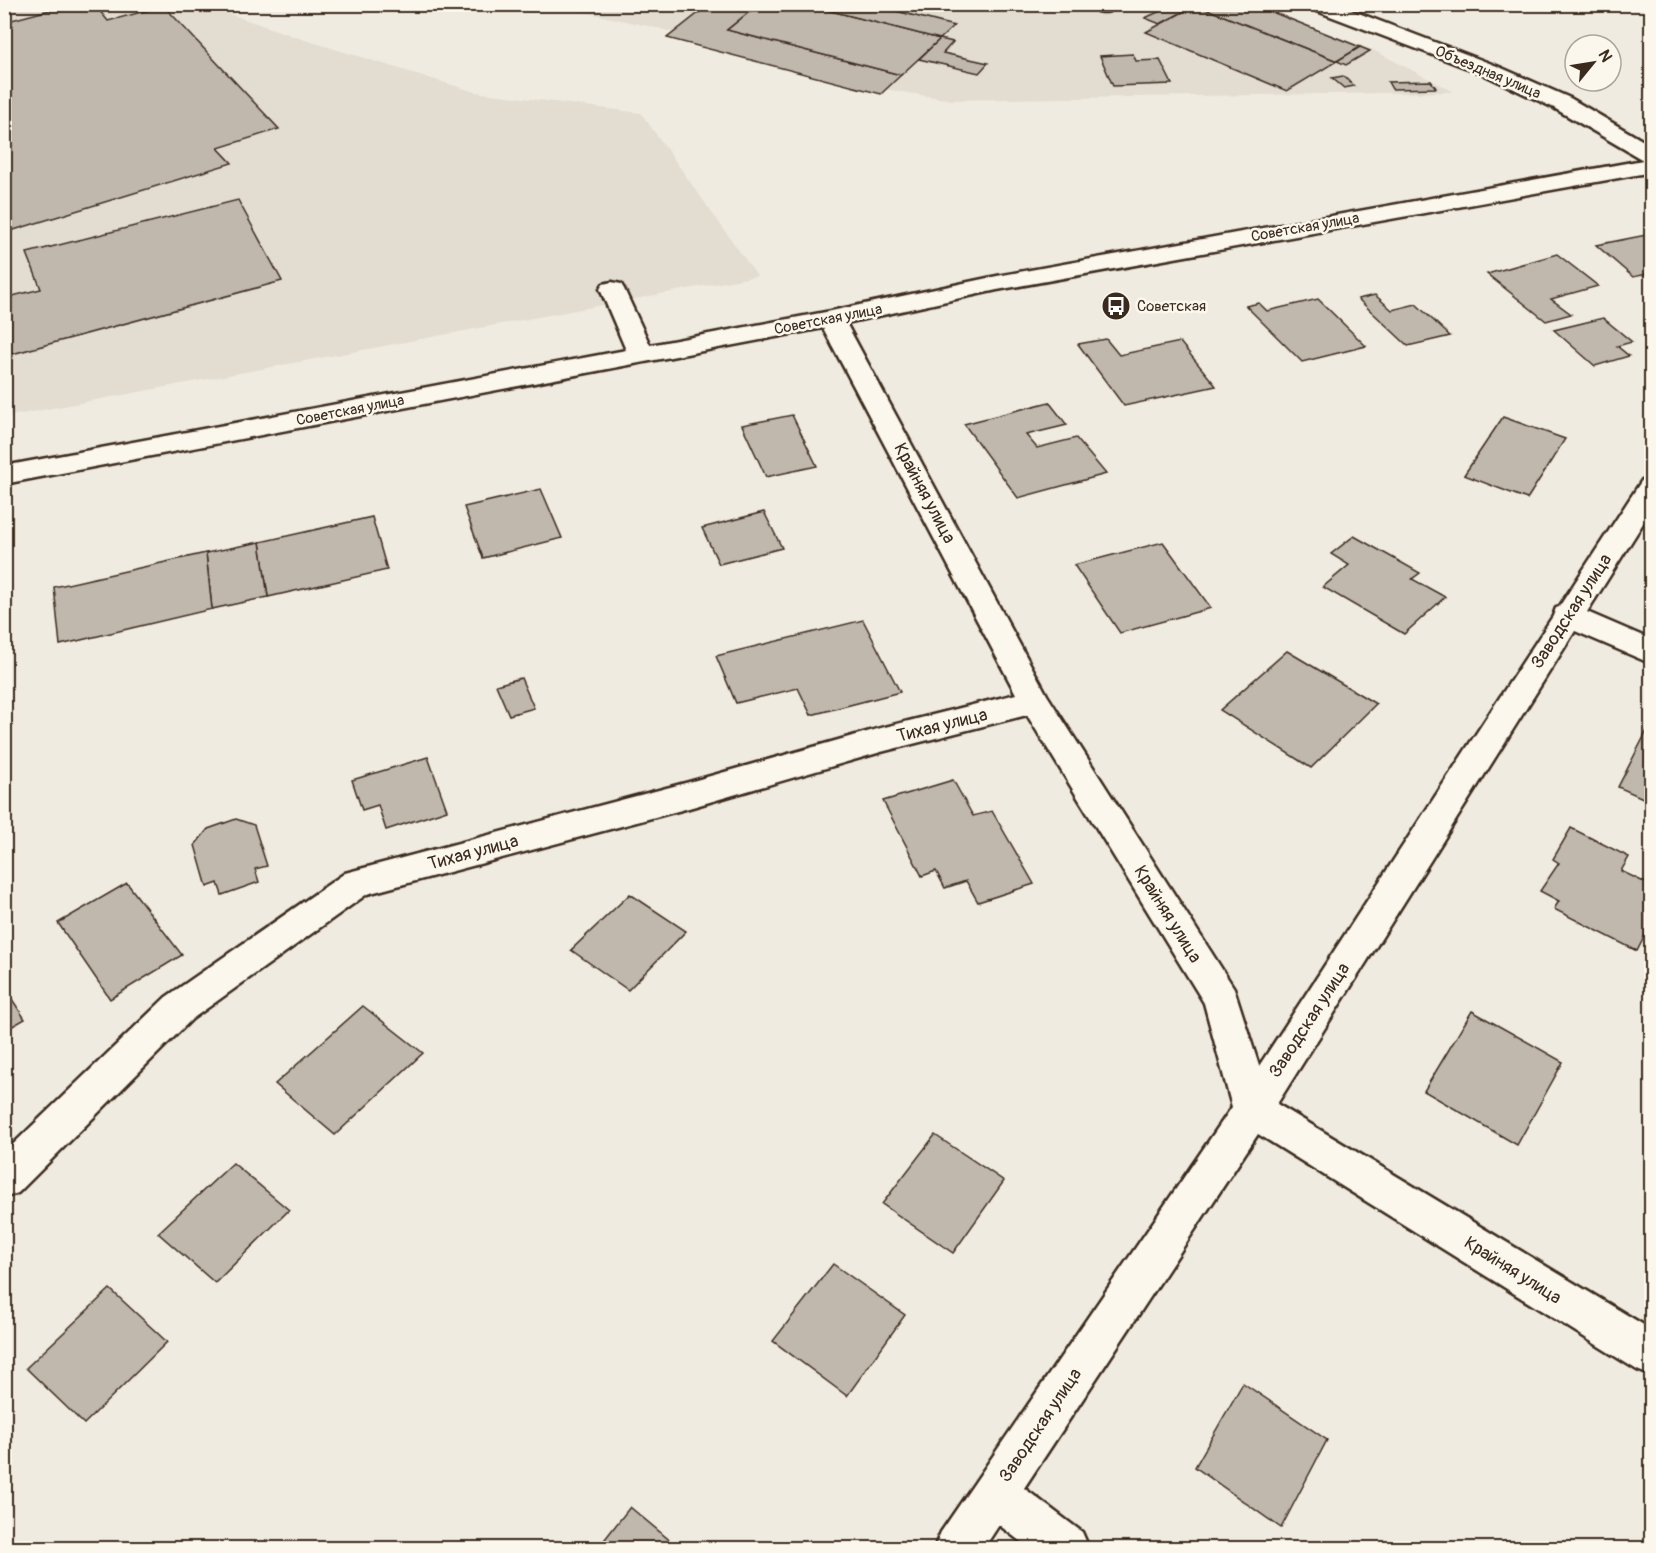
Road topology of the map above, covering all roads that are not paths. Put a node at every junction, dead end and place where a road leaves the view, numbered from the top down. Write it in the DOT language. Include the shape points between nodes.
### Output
graph roads {
  1 [pos="1316,4"];
  2 [pos="1652,156"];
  3 [pos="1652,165"];
  4 [pos="612,289"];
  5 [pos="831,319"];
  6 [pos="641,355"];
  7 [pos="4,475"];
  8 [pos="1652,486"];
  9 [pos="1567,615"];
  10 [pos="1652,653"];
  11 [pos="1035,701"];
  12 [pos="1252,1110"];
  13 [pos="4,1180"];
  14 [pos="1652,1355"];
  15 [pos="994,1493"];
  16 [pos="957,1548"];
  17 [pos="1066,1548"];
  1 -- 2 [label="street, Объездная улица" via="1501,75 1562,103"];
  3 -- 5 [label="street, Советская улица" via="997,283"];
  4 -- 6 [label="street"];
  5 -- 6 [label="street, Советская улица"];
  5 -- 11 [label="street, Крайняя улица"];
  6 -- 7 [label="street, Советская улица"];
  8 -- 9 [label="street, Заводская улица"];
  9 -- 10 [label="street"];
  9 -- 12 [label="street, Заводская улица"];
  11 -- 12 [label="street, Крайняя улица" via="1221,999"];
  11 -- 13 [label="street, Тихая улица" via="357,883 179,1008"];
  12 -- 14 [label="street, Крайняя улица"];
  12 -- 15 [label="street, Заводская улица"];
  15 -- 16 [label="street, Заводская улица"];
  15 -- 17 [label="street"];
}
